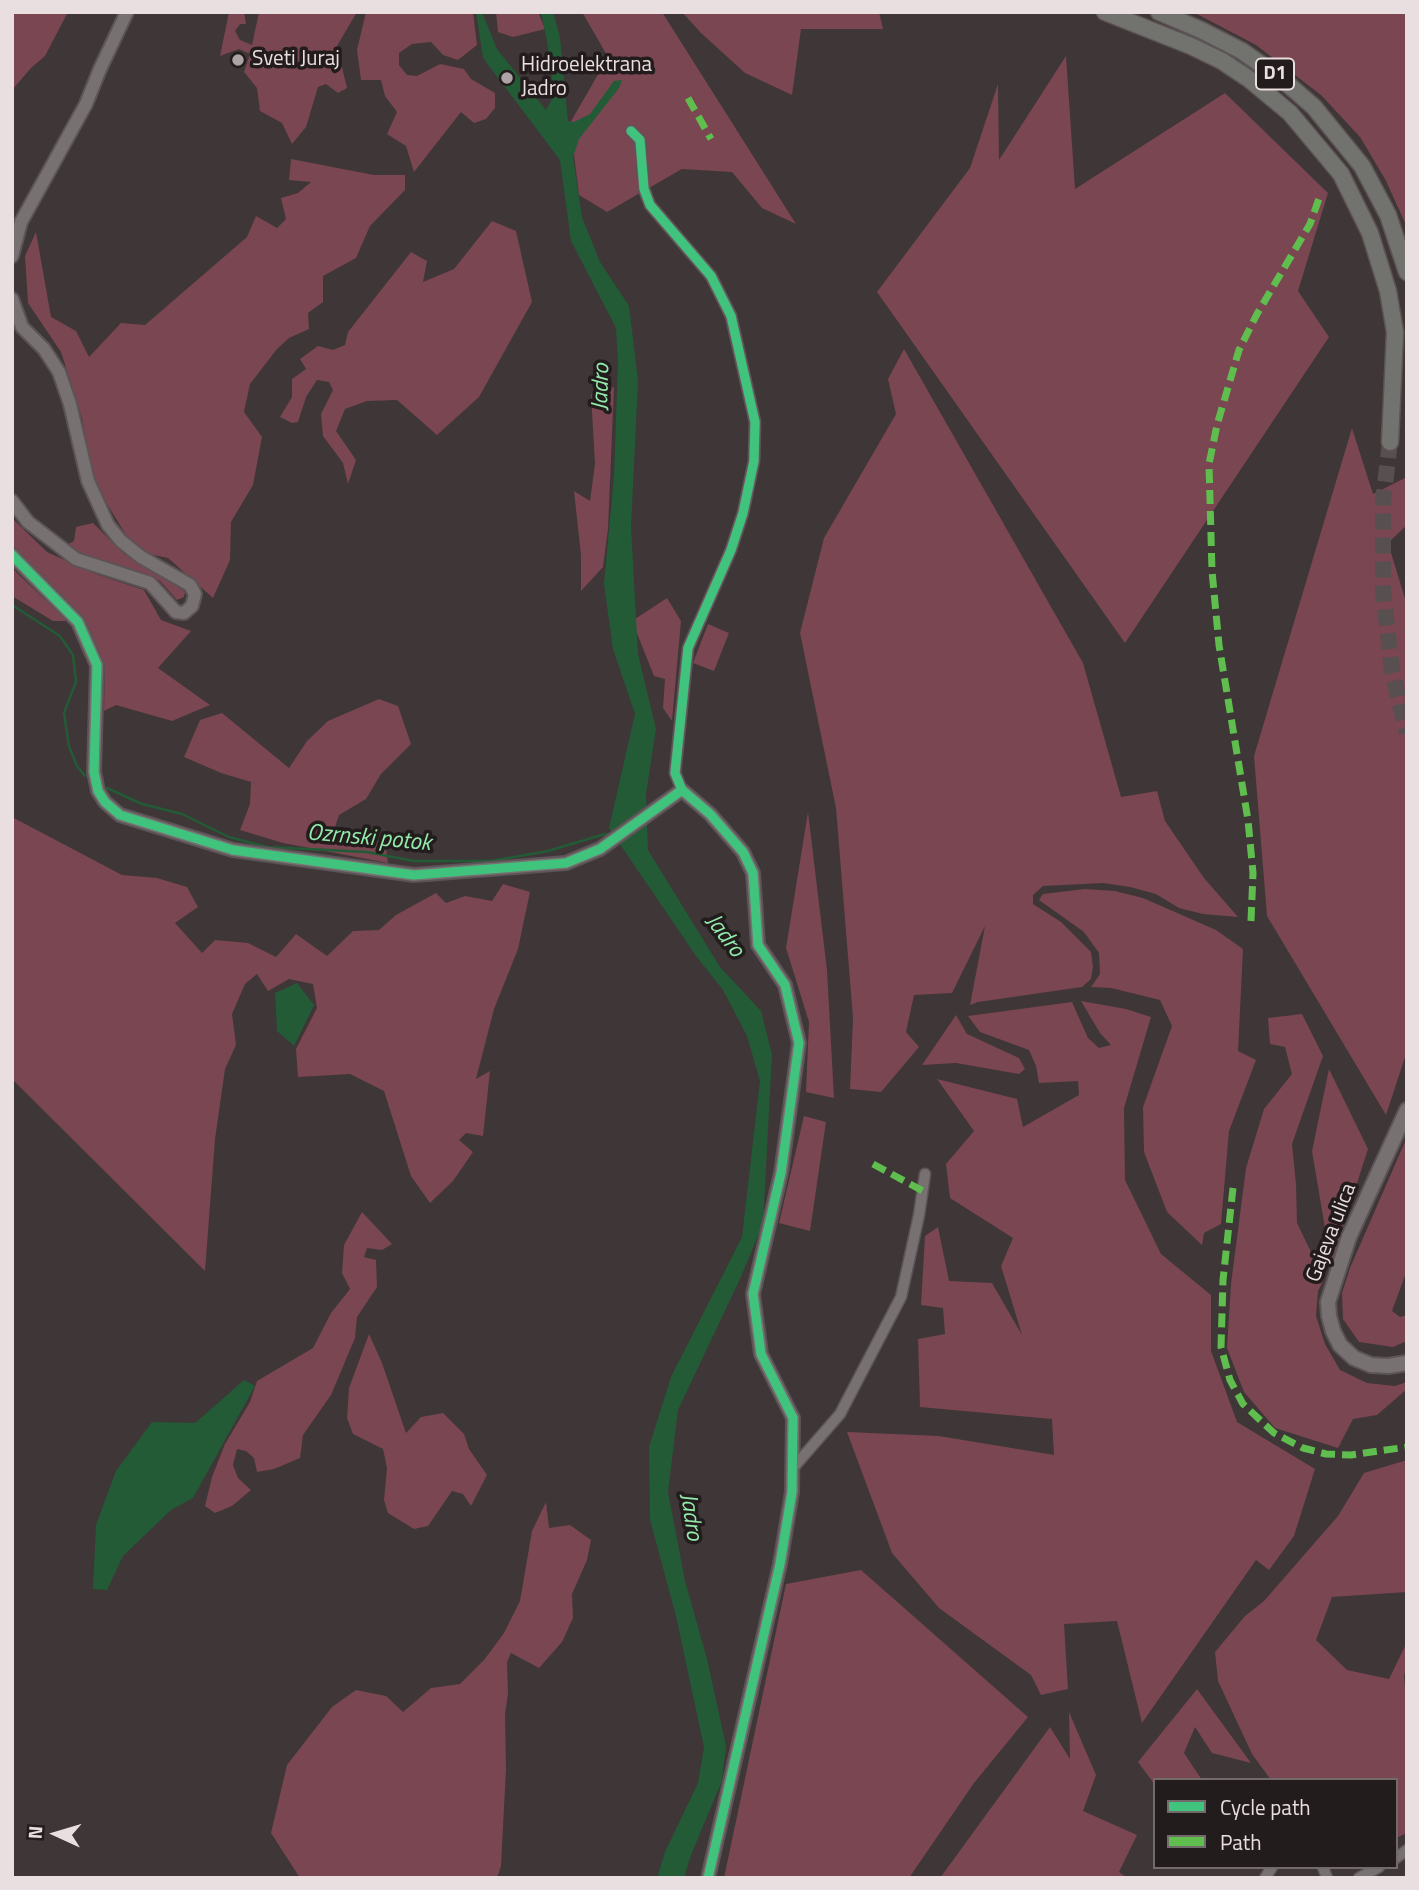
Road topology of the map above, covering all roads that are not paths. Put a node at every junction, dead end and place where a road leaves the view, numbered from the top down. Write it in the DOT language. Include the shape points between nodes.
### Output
graph roads {
  1 [pos="127,12"];
  2 [pos="1105,12"];
  3 [pos="1159,12"];
  4 [pos="631,131"];
  5 [pos="12,256"];
  6 [pos="1407,272"];
  7 [pos="12,299"];
  8 [pos="1390,442"];
  9 [pos="12,501"];
  10 [pos="12,555"];
  11 [pos="682,789"];
  12 [pos="1407,1110"];
  13 [pos="925,1174"];
  14 [pos="1407,1363"];
  15 [pos="793,1468"];
  16 [pos="1375,1869"];
  17 [pos="708,1878"];
  18 [pos="1359,1878"];
  1 -- 5 [label="street" via="86,104 21,222"];
  2 -- 8 [label="highway, D1" via="1223,61 1290,113 1341,174 1370,233 1388,291 1395,332"];
  3 -- 6 [label="highway, D1" via="1242,51 1314,107 1362,166 1388,215"];
  4 -- 11 [label="street" via="640,140 650,205 711,276 731,316 755,422 754,461 743,513 688,648 675,774"];
  7 -- 9 [label="street" via="22,327 59,372 88,481 108,525 141,556 190,585 195,594 192,606 176,612 150,583 76,559 28,522"];
  10 -- 11 [label="street" via="78,622 97,665 94,772 105,803 120,815 233,850 414,875 566,863 600,849"];
  11 -- 15 [label="street" via="743,852 753,873 758,945 785,985 799,1043 782,1173 753,1294 761,1354 793,1418"];
  12 -- 14 [label="main road, Gajeva ulica" via="1349,1237 1328,1301 1333,1331 1354,1358 1371,1365"];
  13 -- 15 [label="street" via="901,1297 840,1414"];
  15 -- 17 [label="street" via="780,1564"];
  16 -- 18 [label="street"];
}
